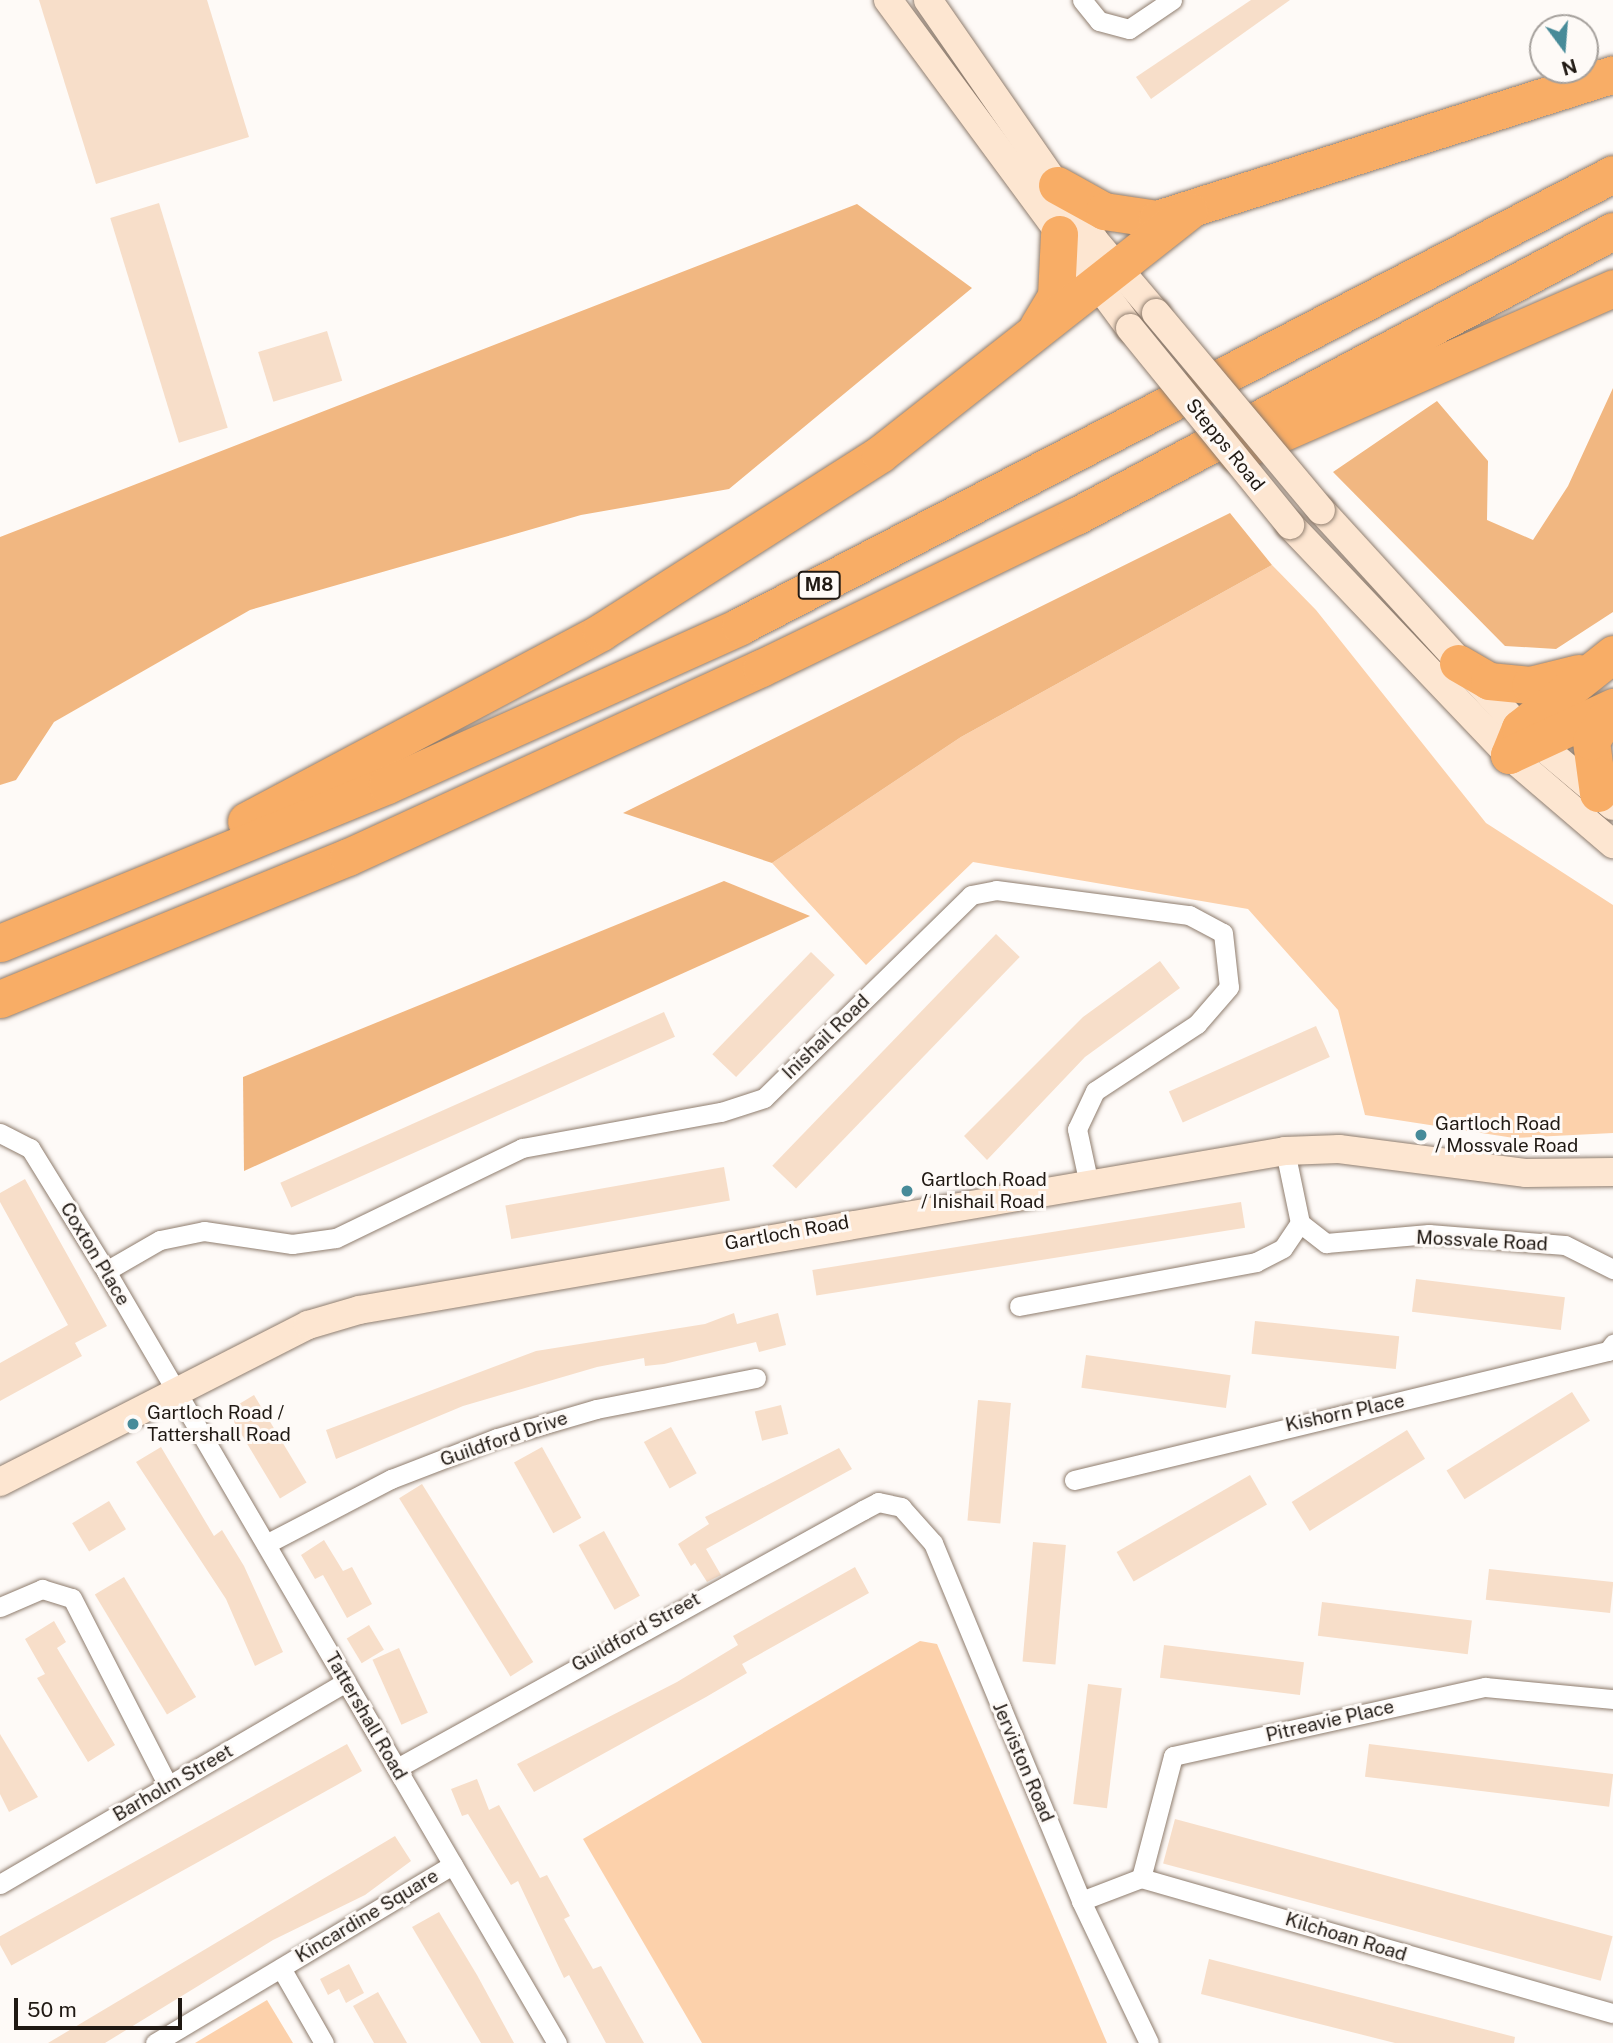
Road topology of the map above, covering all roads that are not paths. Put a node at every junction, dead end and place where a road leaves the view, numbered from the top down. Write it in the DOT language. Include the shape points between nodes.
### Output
graph roads {
  1 [pos="888,0"];
  2 [pos="928,0"];
  3 [pos="1082,0"];
  4 [pos="1172,0"];
  5 [pos="1613,74"];
  6 [pos="1613,174"];
  7 [pos="1057,185"];
  8 [pos="1189,211"];
  9 [pos="1613,230"];
  10 [pos="1059,234"];
  11 [pos="1106,275"];
  12 [pos="1613,288"];
  13 [pos="1022,346"];
  14 [pos="1076,516"];
  15 [pos="1602,662"];
  16 [pos="1458,663"];
  17 [pos="1612,708"];
  18 [pos="1522,743"];
  19 [pos="1605,800"];
  20 [pos="1613,844"];
  21 [pos="57,922"];
  22 [pos="0,943"];
  23 [pos="0,999"];
  24 [pos="0,1133"];
  25 [pos="1285,1151"];
  26 [pos="1613,1171"];
  27 [pos="1088,1180"];
  28 [pos="1300,1223"];
  29 [pos="1613,1269"];
  30 [pos="106,1271"];
  31 [pos="1019,1306"];
  32 [pos="1613,1344"];
  33 [pos="756,1378"];
  34 [pos="175,1389"];
  35 [pos="1074,1480"];
  36 [pos="0,1482"];
  37 [pos="878,1502"];
  38 [pos="265,1544"];
  39 [pos="0,1607"];
  40 [pos="346,1682"];
  41 [pos="1613,1699"];
  42 [pos="397,1768"];
  43 [pos="168,1786"];
  44 [pos="453,1865"];
  45 [pos="1141,1878"];
  46 [pos="0,1884"];
  47 [pos="1080,1901"];
  48 [pos="281,1968"];
  49 [pos="1613,2013"];
  50 [pos="155,2043"];
  51 [pos="324,2043"];
  52 [pos="557,2043"];
  53 [pos="1149,2043"];
  1 -- 10 [label="main road, Stepps Road"];
  2 -- 7 [label="main road, Stepps Road"];
  3 -- 4 [label="street" via="1099,21 1129,29"];
  5 -- 8 [label="highway"];
  6 -- 21 [label="highway, M8" via="740,626 387,785"];
  7 -- 8 [label="highway" via="1104,211 1157,219"];
  7 -- 11 [label="main road, Stepps Road"];
  8 -- 11 [label="highway"];
  9 -- 14 [label="highway, M8"];
  10 -- 11 [label="main road, Stepps Road"];
  10 -- 13 [label="highway" via="1056,296"];
  11 -- 13 [label="highway"];
  11 -- 16 [label="main road, Stepps Road, bridge" via="1156,313 1321,510"];
  11 -- 18 [label="main road, Stepps Road, bridge" via="1130,328 1290,525"];
  12 -- 14 [label="highway" via="1289,433"];
  13 -- 21 [label="highway" via="880,454 601,632"];
  14 -- 23 [label="highway, M8" via="348,857"];
  15 -- 16 [label="highway" via="1530,685 1489,681"];
  15 -- 18 [label="highway"];
  16 -- 18 [label="main road, Stepps Road"];
  17 -- 18 [label="highway"];
  17 -- 19 [label="highway" via="1591,741"];
  18 -- 19 [label="main road, Stepps Road"];
  18 -- 20 [label="main road, Stepps Road"];
  21 -- 22 [label="highway, M8"];
  24 -- 30 [label="street, Coxton Place" via="30,1148"];
  25 -- 26 [label="main road, Gartloch Road" via="1339,1149 1527,1173"];
  25 -- 27 [label="main road, Gartloch Road"];
  25 -- 28 [label="street"];
  27 -- 30 [label="street, Inishail Road" via="1077,1129 1095,1091 1197,1024 1229,987 1223,933 1189,915 996,890 971,895 764,1098 721,1112 523,1147 336,1238 292,1244 204,1231 160,1240"];
  27 -- 34 [label="main road, Gartloch Road" via="359,1310 308,1325"];
  28 -- 29 [label="street, Mossvale Road" via="1326,1243 1429,1234 1565,1245"];
  28 -- 31 [label="street" via="1283,1248 1256,1262"];
  30 -- 34 [label="street, Coxton Place"];
  32 -- 35 [label="street, Kishorn Place" via="1608,1351"];
  33 -- 38 [label="street, Guildford Drive" via="596,1409 497,1438 391,1479"];
  34 -- 36 [label="main road, Gartloch Road"];
  34 -- 38 [label="street, Tattershall Road"];
  37 -- 42 [label="street, Guildford Street"];
  37 -- 47 [label="street, Jerviston Road" via="901,1507 933,1543"];
  38 -- 40 [label="street, Tattershall Road"];
  39 -- 43 [label="street" via="42,1589 72,1598"];
  40 -- 42 [label="street, Tattershall Road"];
  40 -- 43 [label="street, Barholm Street"];
  41 -- 45 [label="street, Pitreavie Place" via="1485,1686 1173,1756"];
  42 -- 44 [label="street, Tattershall Road"];
  43 -- 46 [label="street, Barholm Street"];
  44 -- 48 [label="street, Kincardine Square"];
  44 -- 52 [label="street, Tattershall Road"];
  45 -- 47 [label="street"];
  45 -- 49 [label="street, Kilchoan Road"];
  47 -- 53 [label="street, Jerviston Road"];
  48 -- 50 [label="street, Kincardine Square"];
  48 -- 51 [label="street, Kincardine Square"];
}
